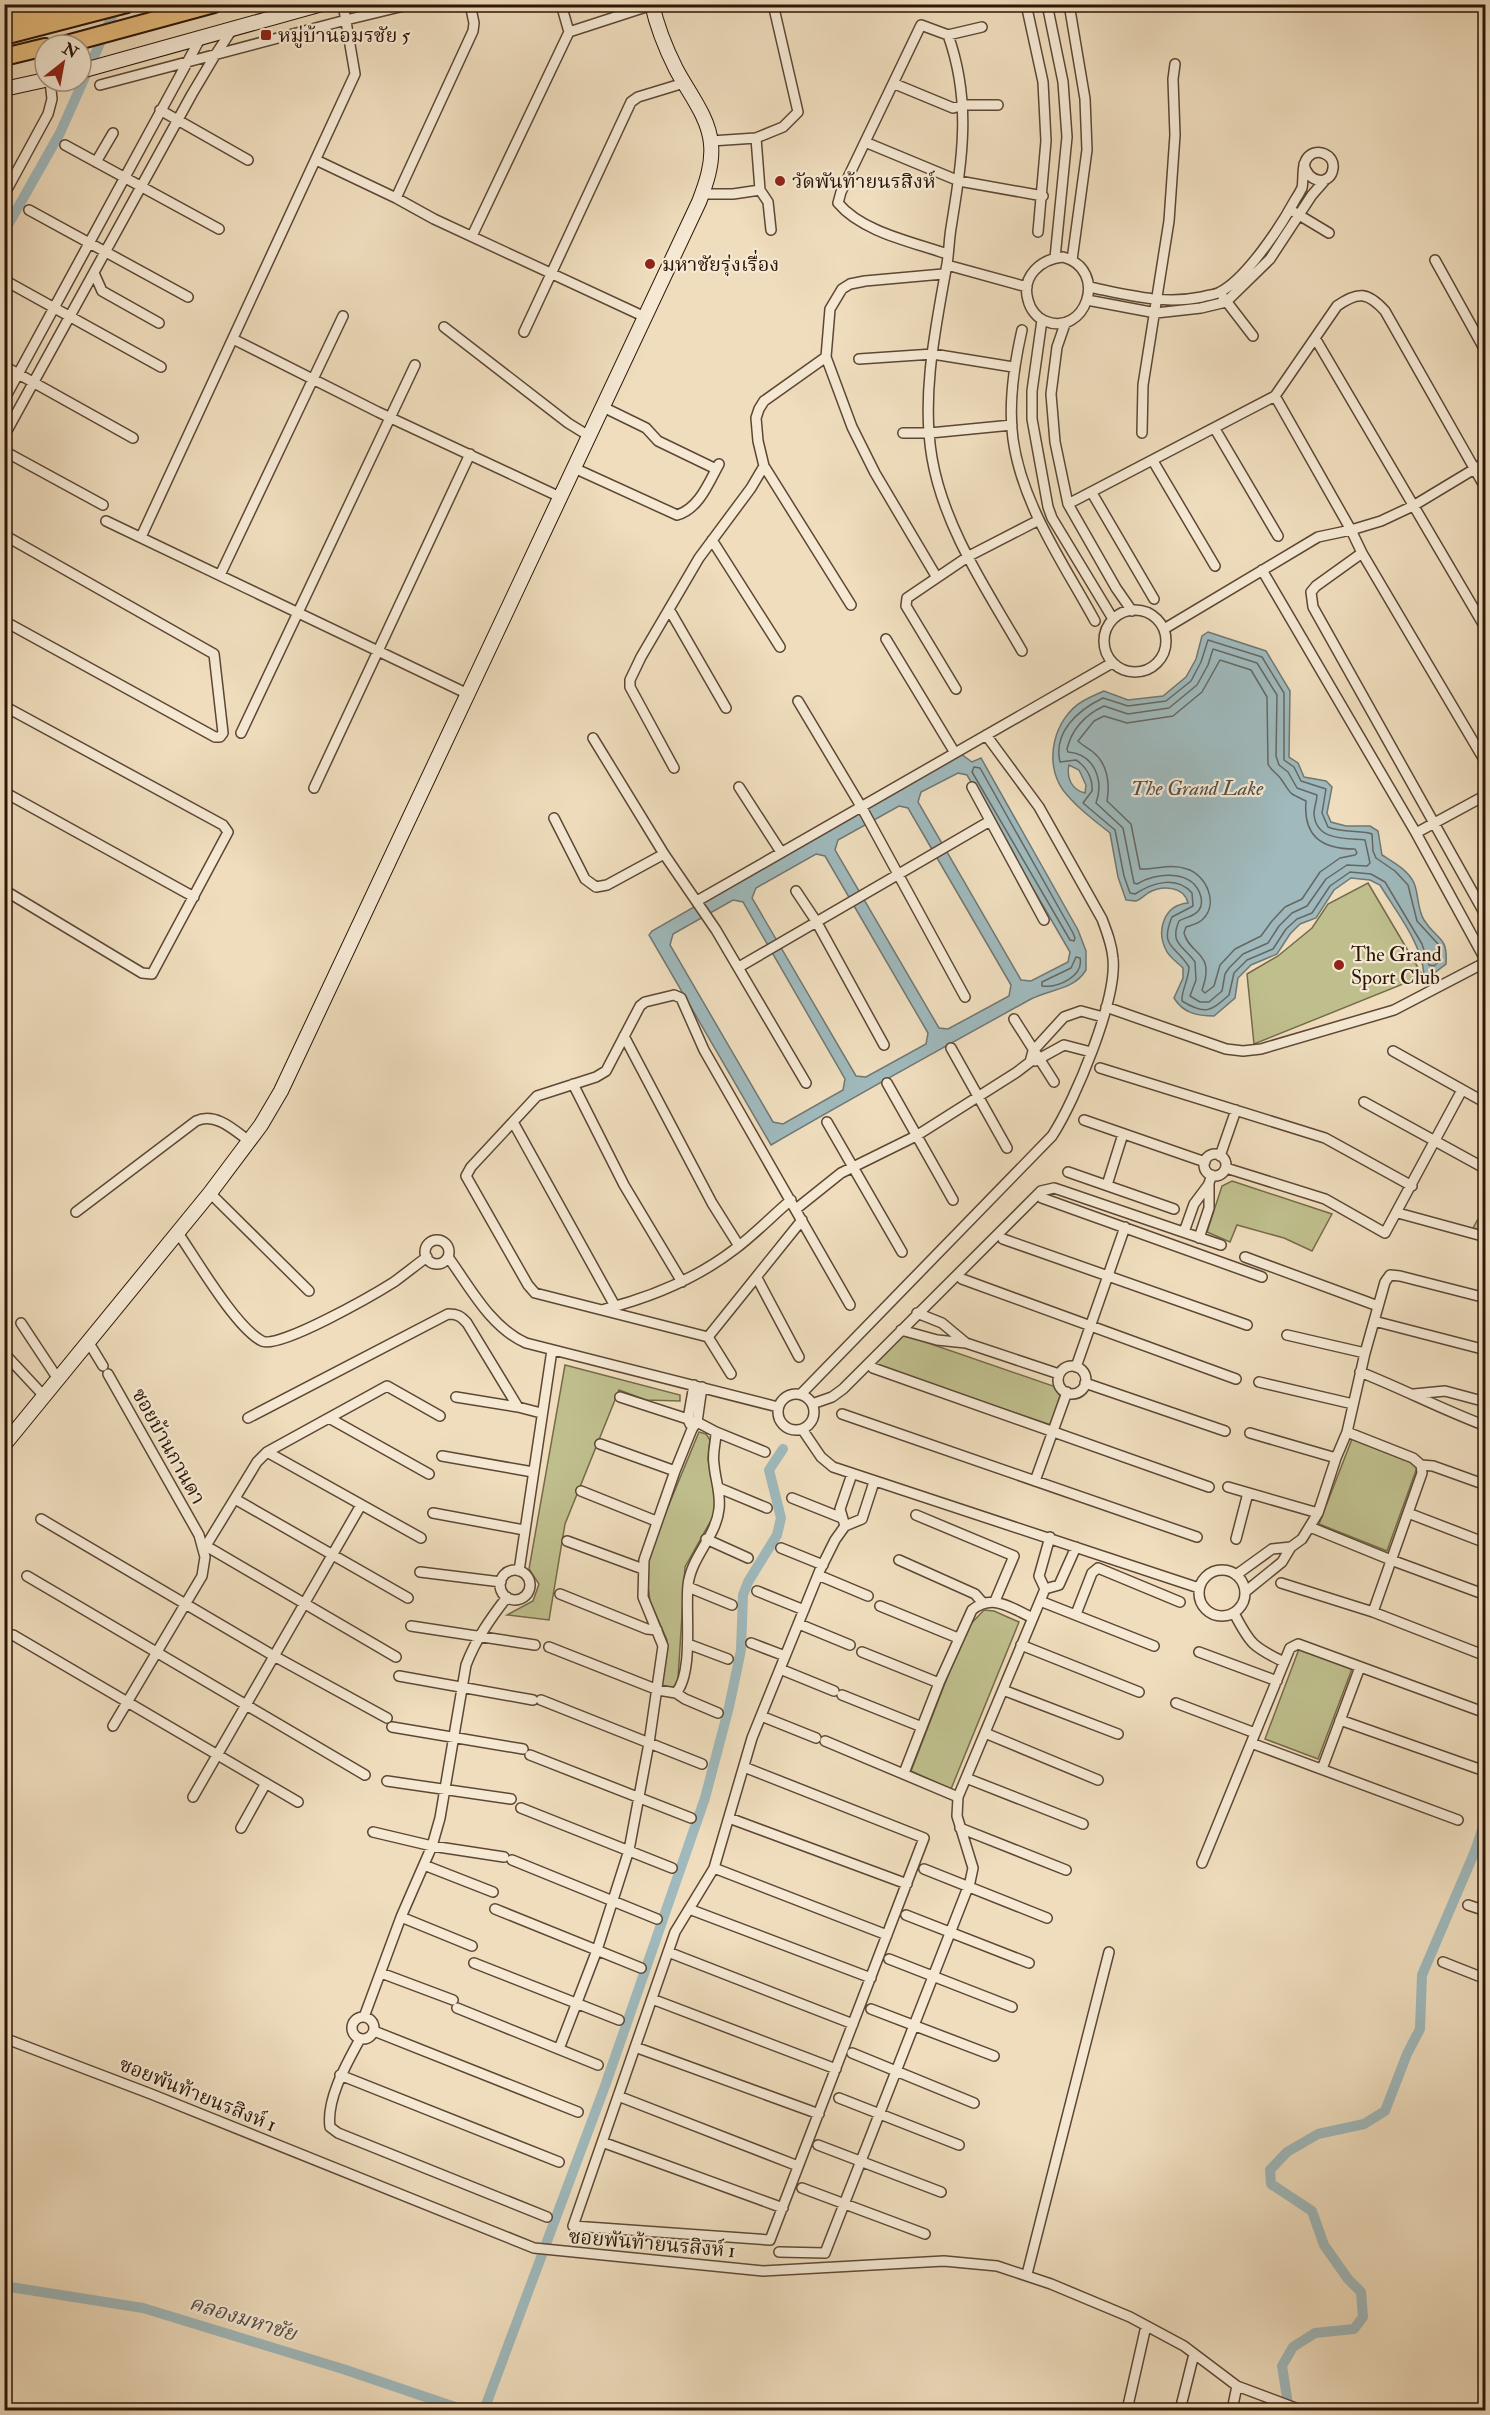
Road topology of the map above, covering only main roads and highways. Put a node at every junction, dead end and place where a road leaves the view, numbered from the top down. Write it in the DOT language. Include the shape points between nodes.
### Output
graph roads {
  1 [pos="71,4"];
  2 [pos="127,4"];
  3 [pos="202,4"];
  4 [pos="214,4"];
  5 [pos="4,22"];
  6 [pos="93,34"];
  7 [pos="4,36"];
  8 [pos="93,37"];
  9 [pos="33,51"];
  10 [pos="4,58"];
  1 -- 5 [label="highway"];
  2 -- 7 [label="highway"];
  3 -- 6 [label="highway"];
  4 -- 8 [label="highway"];
  9 -- 10 [label="highway"];
}
